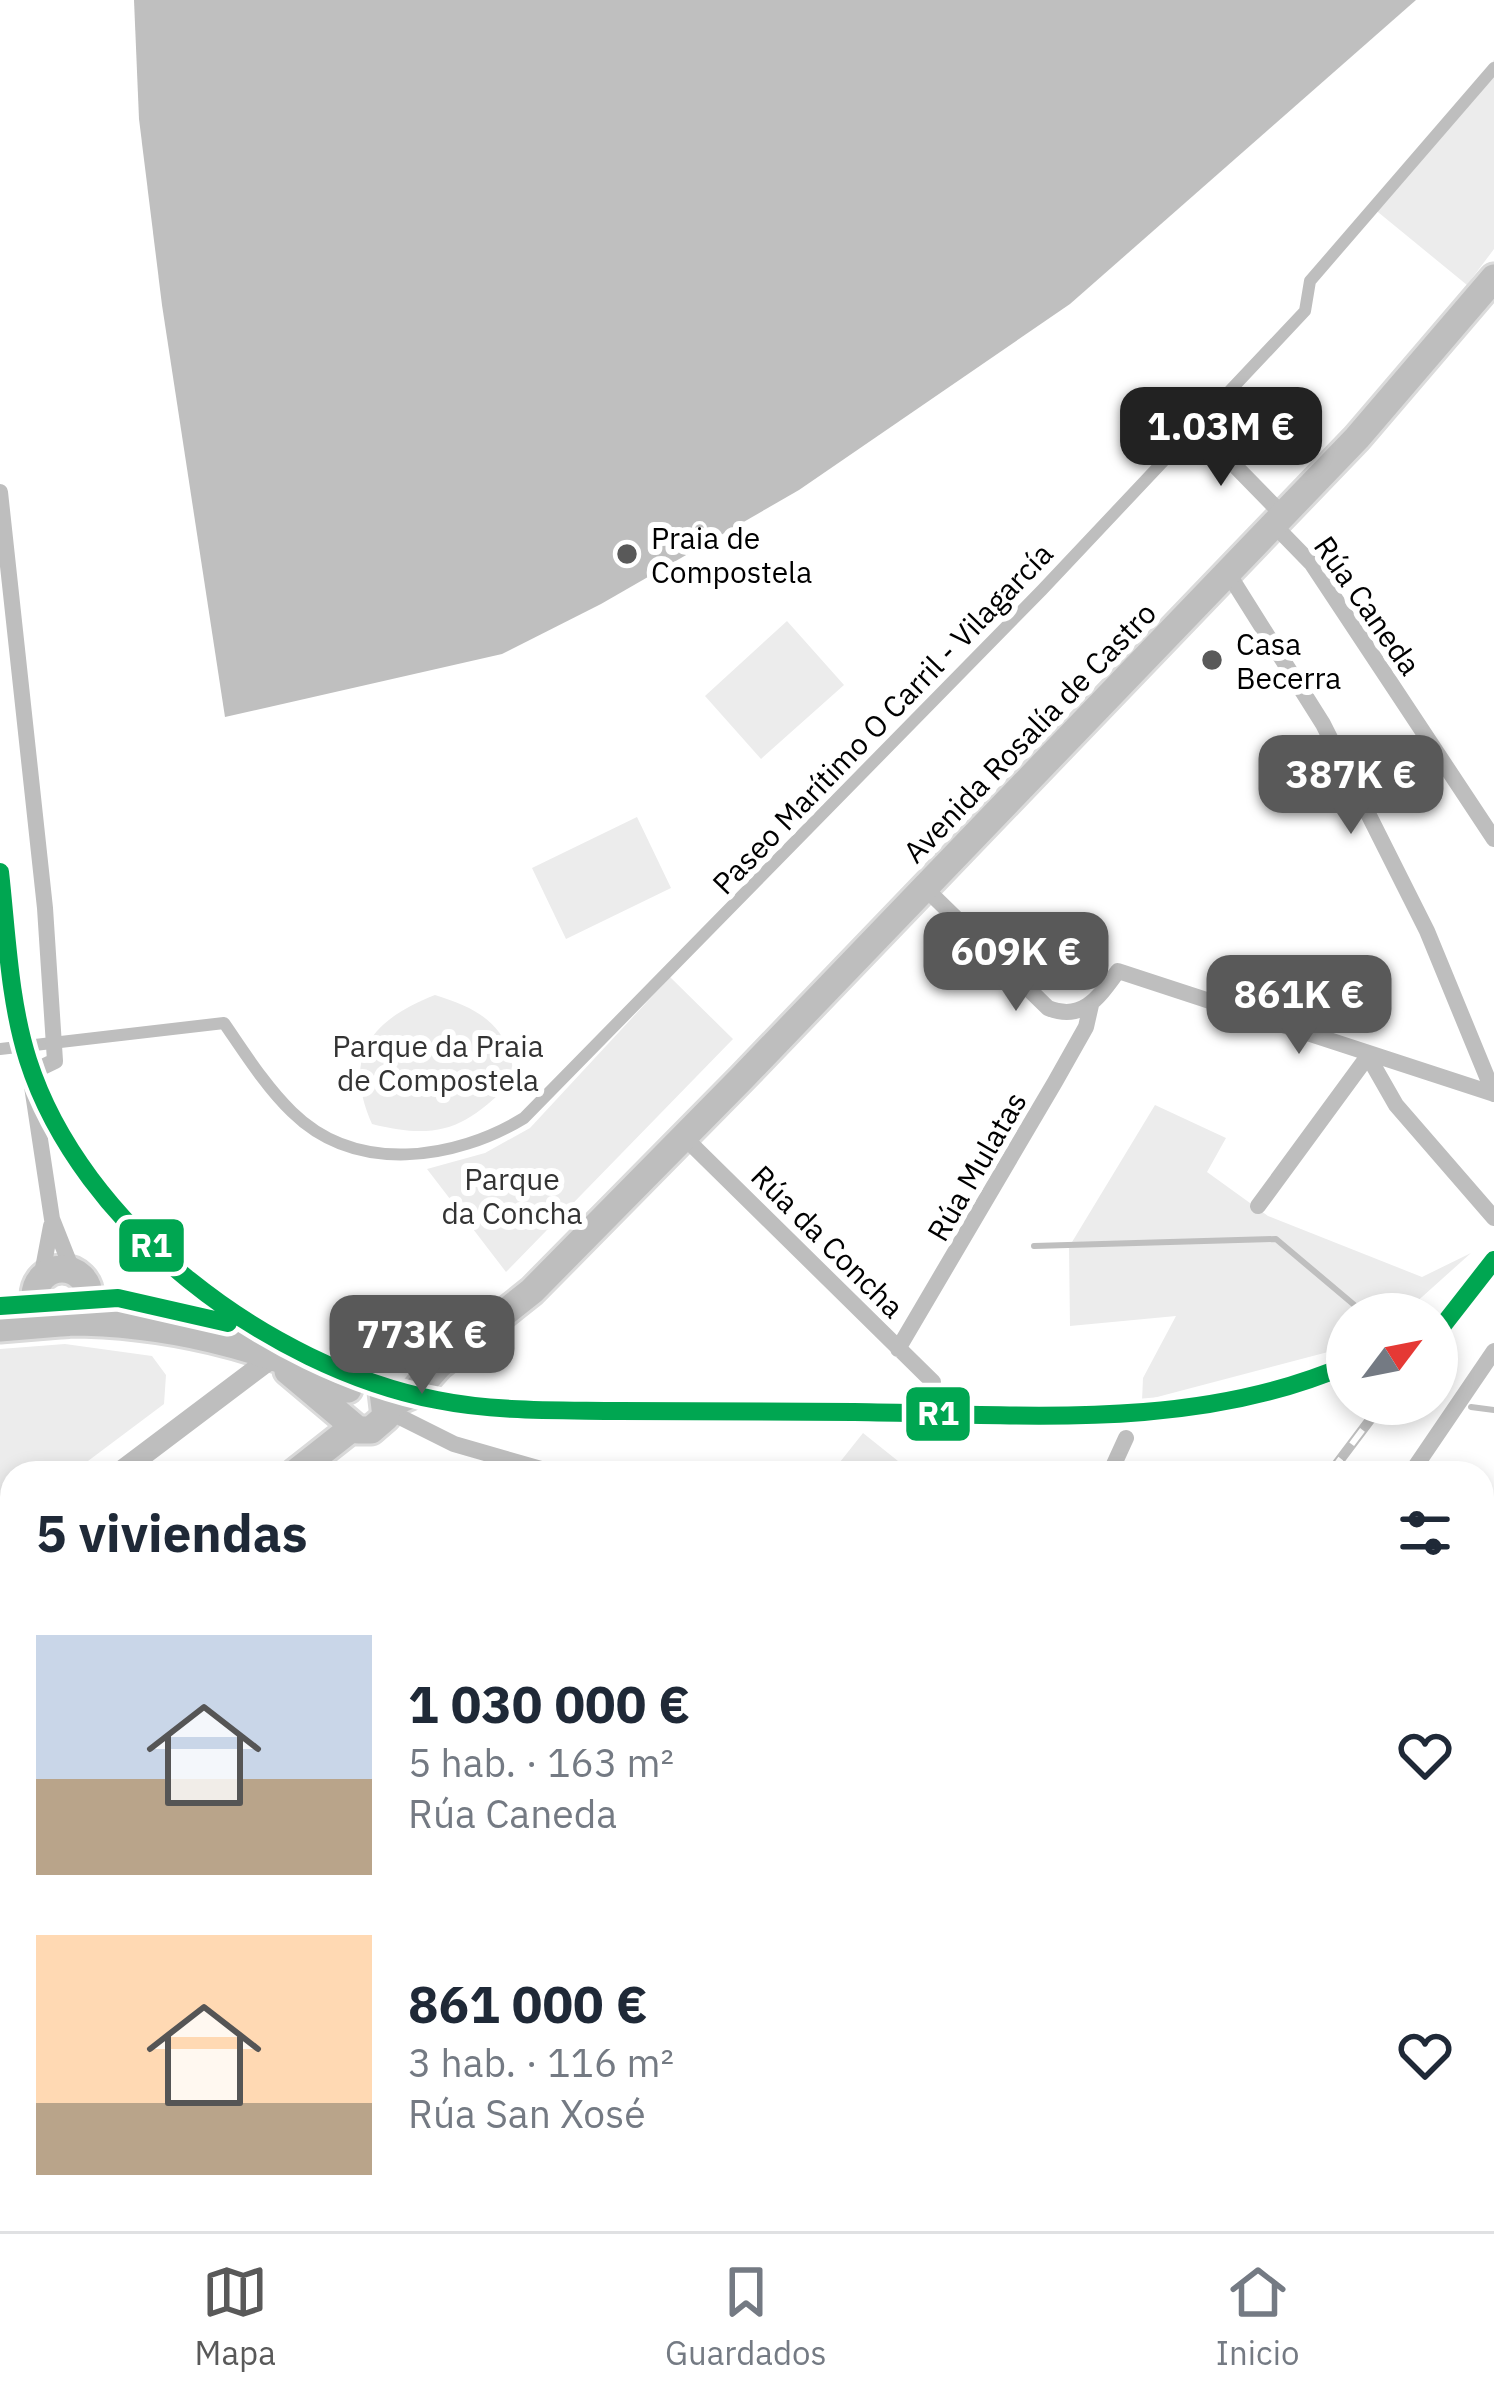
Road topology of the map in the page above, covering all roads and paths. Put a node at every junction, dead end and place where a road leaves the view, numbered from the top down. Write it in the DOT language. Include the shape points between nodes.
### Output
graph roads {
  1 [pos="1494,68"];
  2 [pos="1494,278"];
  3 [pos="1195,424"];
  4 [pos="0,492"];
  5 [pos="1279,521"];
  6 [pos="1228,573"];
  7 [pos="1494,839"];
  8 [pos="925,888"];
  9 [pos="1091,1005"];
  10 [pos="54,1044"];
  11 [pos="0,1049"];
  12 [pos="1368,1056"];
  13 [pos="1494,1094"];
  14 [pos="684,1137"];
  15 [pos="1258,1206"];
  16 [pos="1494,1218"];
  17 [pos="52,1219"];
  18 [pos="79,1278"];
  19 [pos="38,1287"];
  20 [pos="140,1322"];
  21 [pos="64,1323"];
  22 [pos="3,1328"];
  23 [pos="898,1349"];
  24 [pos="1494,1351"];
  25 [pos="270,1359"];
  26 [pos="933,1382"];
  27 [pos="368,1409"];
  28 [pos="1126,1438"];
  29 [pos="135,1461"];
  30 [pos="309,1461"];
  31 [pos="515,1461"];
  32 [pos="1115,1461"];
  33 [pos="1419,1461"];
  1 -- 3 [label="street, Paseo Marítimo O Carril - Vilagarcía" via="1310,281 1305,310"];
  2 -- 5 [label="main road, Avenida Rosalía de Castro"];
  3 -- 5 [label="street, Rúa Caneda"];
  3 -- 10 [label="street, Paseo Marítimo O Carril - Vilagarcía" via="524,1118 480,1142 432,1155 385,1155 340,1142 293,1114 224,1023"];
  4 -- 10 [label="street"];
  5 -- 6 [label="main road, Avenida Rosalía de Castro"];
  5 -- 7 [label="street, Rúa Caneda"];
  6 -- 8 [label="main road, Avenida Rosalía de Castro"];
  6 -- 13 [label="street" via="1323,724 1427,931"];
  8 -- 9 [label="street" via="1048,1008 1070,1014"];
  8 -- 14 [label="main road, Avenida Rosalía de Castro"];
  9 -- 12 [label="street" via="1118,971"];
  9 -- 23 [label="street, Rúa Mulatas" via="1086,1027"];
  10 -- 11 [label="street"];
  10 -- 17 [label="street" via="55,1060 30,1073"];
  12 -- 13 [label="street"];
  12 -- 15 [label="street"];
  12 -- 16 [label="street" via="1396,1105"];
  14 -- 23 [label="street, Rúa da Concha"];
  14 -- 27 [label="main road, Avenida Rosalía de Castro" via="532,1291 413,1394"];
  17 -- 18 [label="street"];
  17 -- 19 [label="street"];
  18 -- 19 [label="main road" via="56,1270"];
  18 -- 20 [label="main road"];
  18 -- 21 [label="main road" via="86,1307"];
  19 -- 21 [label="main road" via="42,1314"];
  19 -- 22 [label="main road"];
  20 -- 21 [label="main road"];
  20 -- 25 [label="main road"];
  21 -- 22 [label="main road"];
  23 -- 26 [label="street, Rúa da Concha"];
  24 -- 33 [label="street"];
  25 -- 27 [label="main road"];
  25 -- 29 [label="street"];
  27 -- 30 [label="main road, Avenida Rosalía de Castro"];
  27 -- 31 [label="street"];
  28 -- 32 [label="street"];
}
